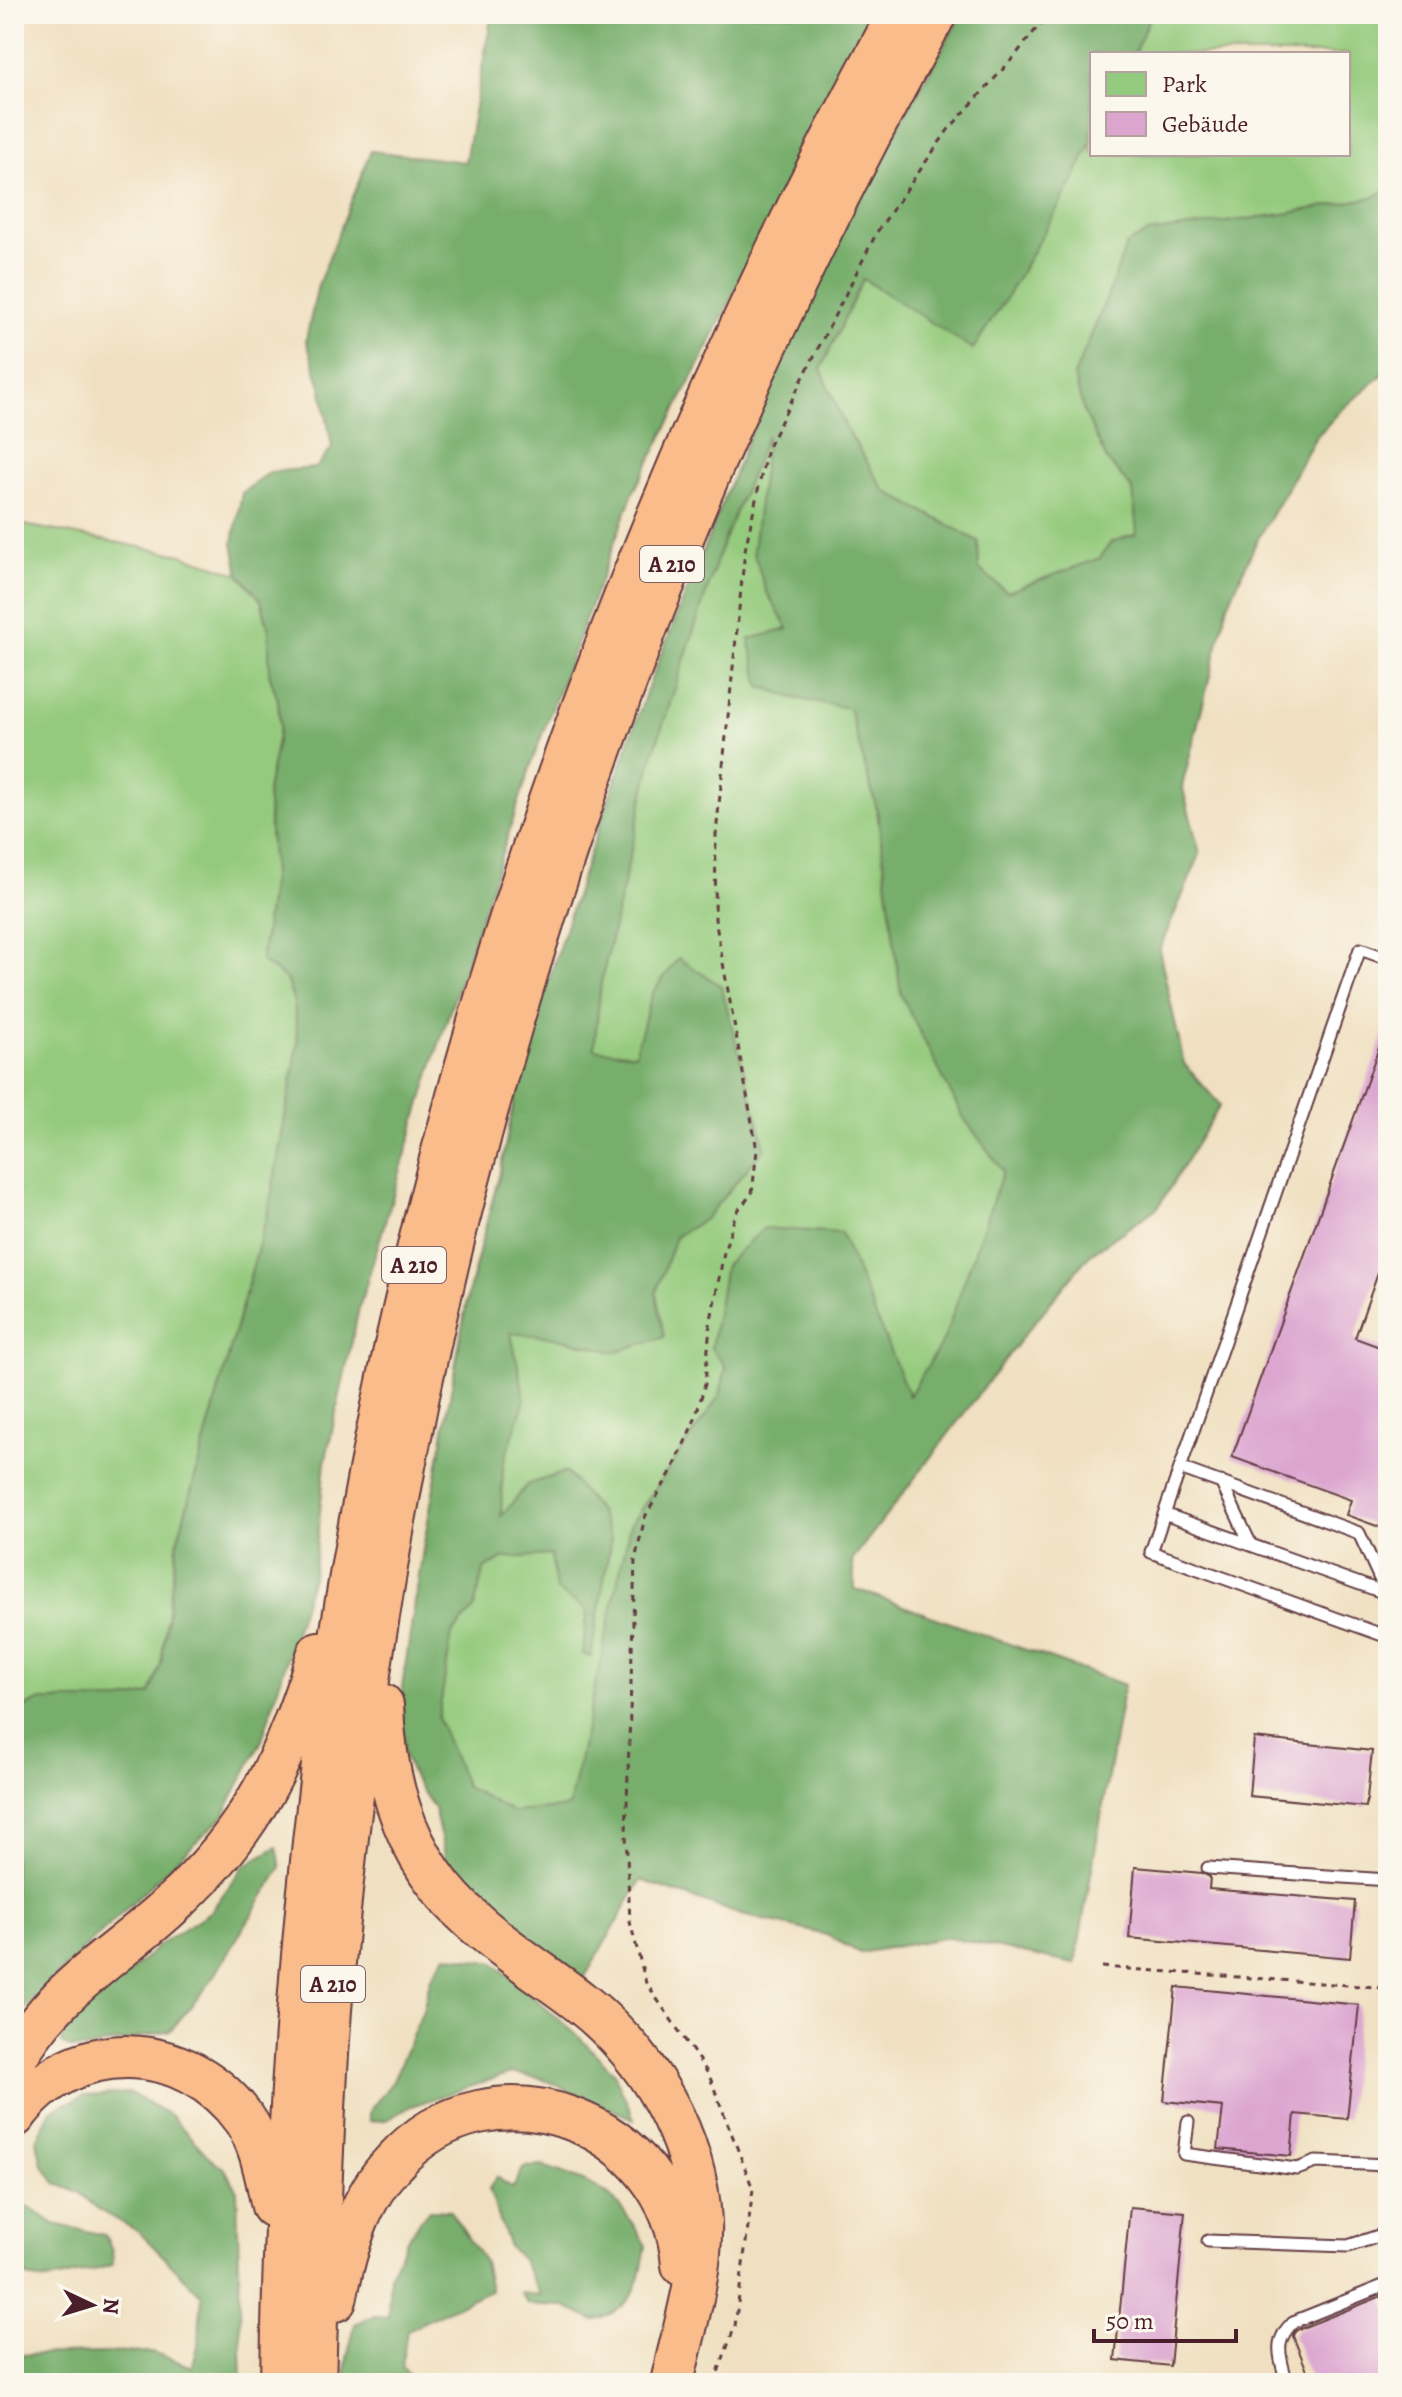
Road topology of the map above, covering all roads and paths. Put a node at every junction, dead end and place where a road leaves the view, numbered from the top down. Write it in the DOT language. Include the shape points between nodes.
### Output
graph roads {
  1 [pos="899,14"];
  2 [pos="935,14"];
  3 [pos="1048,14"];
  4 [pos="1388,959"];
  5 [pos="1180,1468"];
  6 [pos="1221,1482"];
  7 [pos="364,1507"];
  8 [pos="1164,1514"];
  9 [pos="1251,1545"];
  10 [pos="382,1588"];
  11 [pos="1388,1594"];
  12 [pos="1388,1637"];
  13 [pos="1208,1868"];
  14 [pos="1388,1880"];
  15 [pos="1102,1967"];
  16 [pos="1388,1988"];
  17 [pos="14,2060"];
  18 [pos="14,2116"];
  19 [pos="1188,2122"];
  20 [pos="1388,2165"];
  21 [pos="1388,2233"];
  22 [pos="1208,2241"];
  23 [pos="284,2271"];
  24 [pos="1388,2284"];
  25 [pos="684,2325"];
  26 [pos="1284,2372"];
  27 [pos="282,2383"];
  28 [pos="316,2383"];
  29 [pos="672,2383"];
  30 [pos="714,2383"];
  1 -- 7 [label="highway, A 210" via="713,386 579,717 497,962 445,1146"];
  2 -- 10 [label="highway, A 210" via="747,388 611,720 478,1141 419,1387"];
  3 -- 30 [label="path" via="948,130 877,232 767,449 745,550 716,834 715,919 757,1150 752,1193 736,1213 724,1252 695,1419 645,1517 635,1560 626,1834 630,1922 646,1983 709,2075 753,2189 735,2326"];
  4 -- 5 [label="lane" via="1360,949"];
  5 -- 6 [label="lane"];
  5 -- 8 [label="lane"];
  6 -- 9 [label="lane"];
  6 -- 11 [label="lane" via="1359,1533"];
  7 -- 17 [label="highway" via="294,1731 266,1790 199,1878 85,1973 32,2031"];
  7 -- 23 [label="highway, A 210" via="329,1722 305,1924"];
  8 -- 9 [label="lane"];
  8 -- 12 [label="lane" via="1151,1552"];
  9 -- 11 [label="lane"];
  10 -- 25 [label="highway" via="384,1751 404,1826 451,1899 493,1938 601,2019 638,2058 666,2102 691,2166 700,2221 700,2250"];
  10 -- 28 [label="highway, A 210" via="350,1811 330,2010"];
  13 -- 14 [label="lane"];
  15 -- 16 [label="path"];
  18 -- 23 [label="highway" via="61,2074 98,2060 138,2056 197,2075 230,2102 255,2138"];
  19 -- 20 [label="lane" via="1184,2154 1297,2169 1316,2162"];
  21 -- 22 [label="lane" via="1348,2246"];
  23 -- 27 [label="highway, A 210"];
  24 -- 26 [label="lane" via="1293,2322 1277,2348"];
  25 -- 28 [label="highway" via="681,2251 674,2222 650,2176 630,2152 588,2124 560,2114 506,2108 474,2113 419,2138 375,2184 350,2239"];
  25 -- 29 [label="highway"];
}
